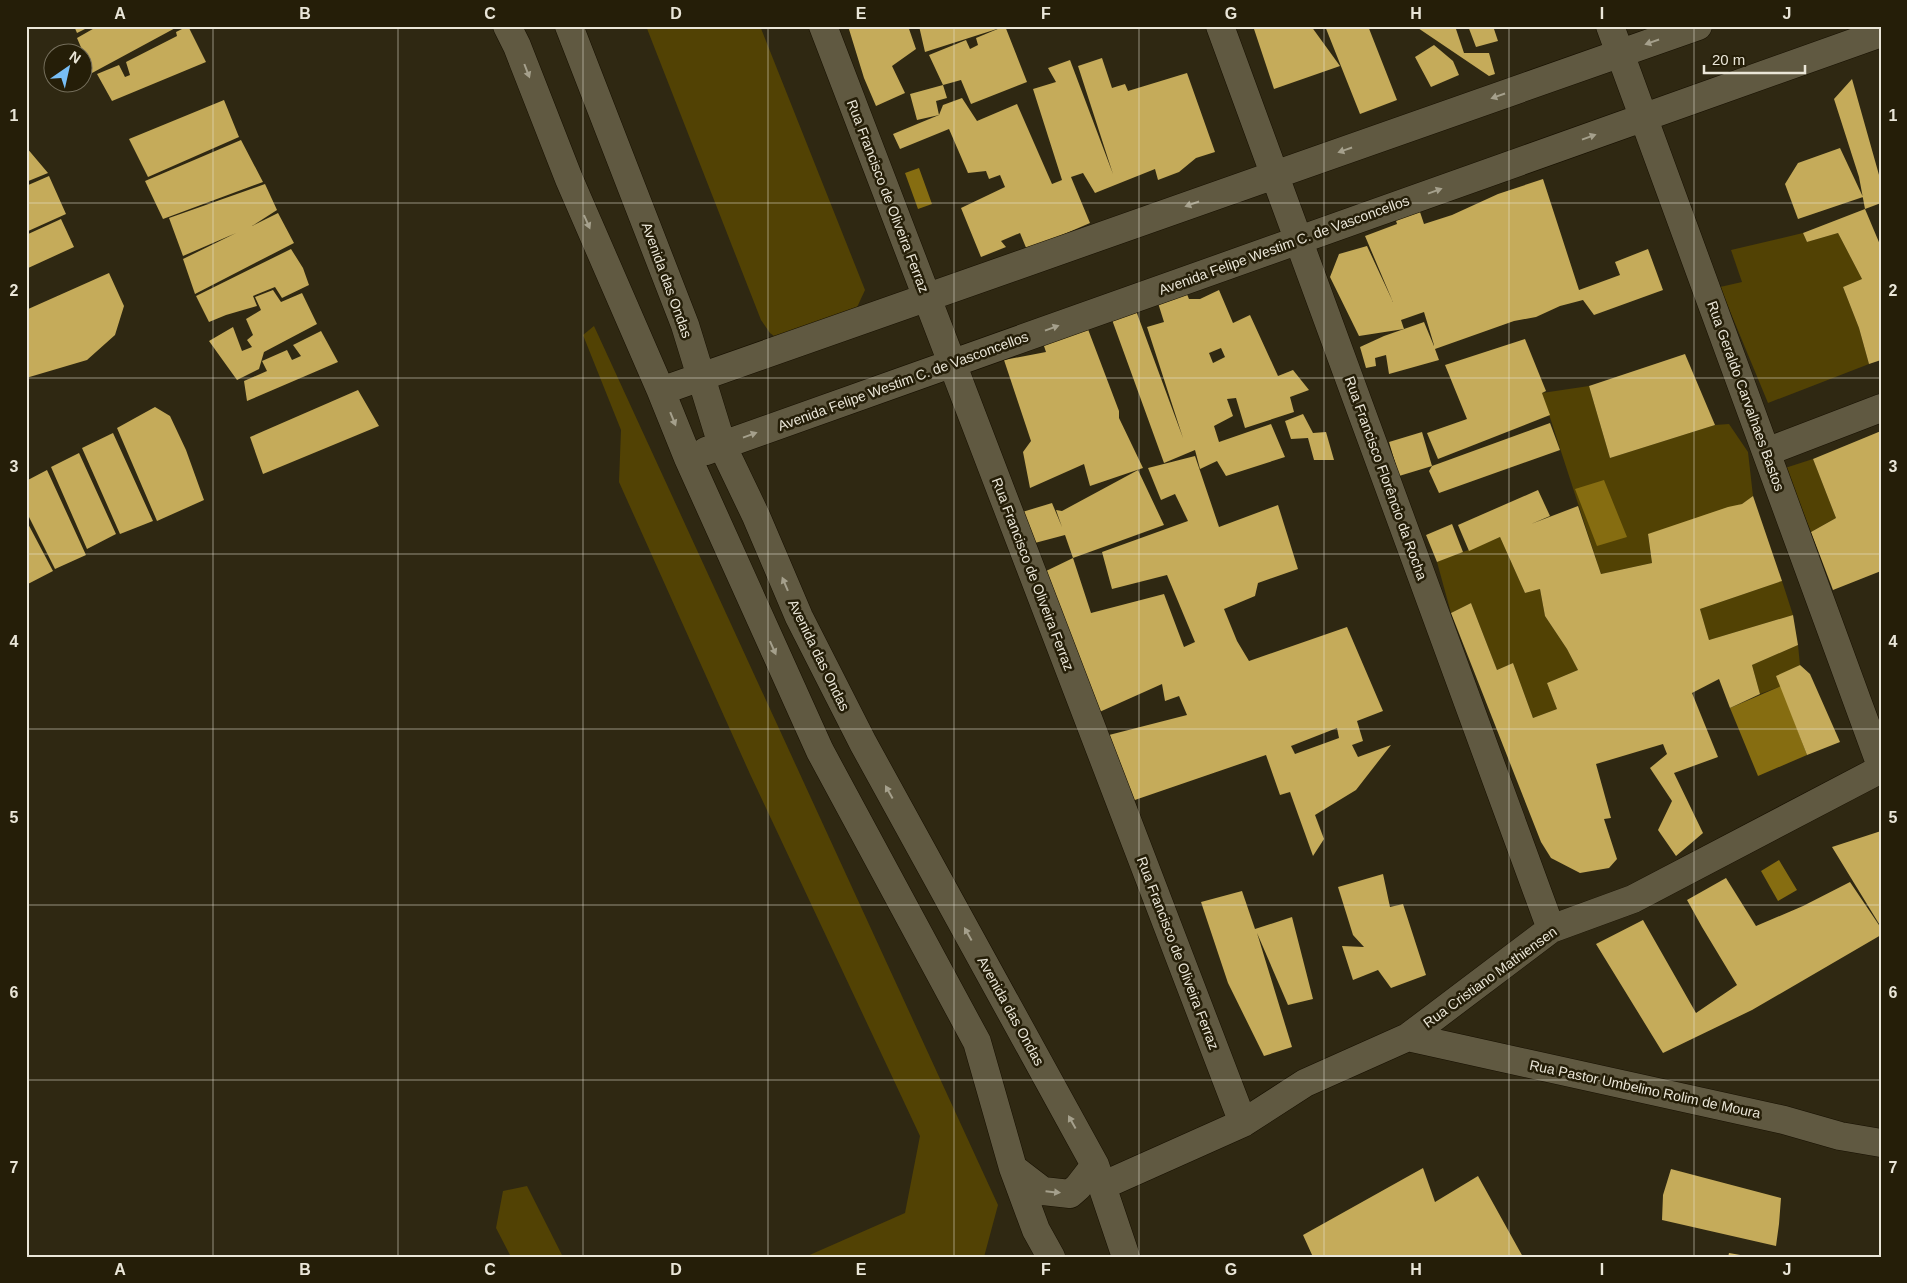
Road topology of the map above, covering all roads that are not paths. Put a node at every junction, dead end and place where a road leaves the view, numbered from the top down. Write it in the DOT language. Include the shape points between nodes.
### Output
graph roads {
  1 [pos="507,26"];
  2 [pos="569,26"];
  3 [pos="823,26"];
  4 [pos="1220,26"];
  5 [pos="1610,26"];
  6 [pos="1698,26"];
  7 [pos="1881,33"];
  8 [pos="1620,54"];
  9 [pos="1644,117"];
  10 [pos="1275,175"];
  11 [pos="1298,240"];
  12 [pos="927,297"];
  13 [pos="952,363"];
  14 [pos="700,377"];
  15 [pos="661,390"];
  16 [pos="1881,408"];
  17 [pos="722,445"];
  18 [pos="1766,452"];
  19 [pos="688,458"];
  20 [pos="1881,766"];
  21 [pos="1881,769"];
  22 [pos="1551,929"];
  23 [pos="1408,1037"];
  24 [pos="1243,1123"];
  25 [pos="1881,1142"];
  26 [pos="1012,1168"];
  27 [pos="1098,1176"];
  28 [pos="1036,1230"];
  29 [pos="1051,1257"];
  30 [pos="1058,1257"];
  31 [pos="1126,1257"];
  1 -- 15 [label="street, one-way" via="569,179"];
  2 -- 14 [label="street, Avenida das Ondas" via="684,325"];
  3 -- 12 [label="street, Rua Francisco de Oliveira Ferraz"];
  4 -- 10 [label="street, Rua Francisco Florêncio da Rocha"];
  5 -- 8 [label="street, Rua Geraldo Carvalhaes Bastos"];
  6 -- 8 [label="street, one-way"];
  7 -- 9 [label="street, Avenida Felipe Westim C. de Vasconcellos"];
  8 -- 9 [label="street, Rua Geraldo Carvalhaes Bastos"];
  8 -- 10 [label="street, one-way"];
  11 -- 9 [label="street, Avenida Felipe Westim C. de Vasconcellos, one-way"];
  9 -- 18 [label="street, Rua Geraldo Carvalhaes Bastos"];
  10 -- 11 [label="street, Rua Francisco Florêncio da Rocha"];
  10 -- 12 [label="street, one-way"];
  13 -- 11 [label="street, Avenida Felipe Westim C. de Vasconcellos, one-way"];
  11 -- 22 [label="street, Rua Francisco Florêncio da Rocha"];
  12 -- 13 [label="street, Rua Francisco de Oliveira Ferraz"];
  12 -- 14 [label="street"];
  17 -- 13 [label="street, Avenida Felipe Westim C. de Vasconcellos, one-way"];
  13 -- 24 [label="street, Rua Francisco de Oliveira Ferraz"];
  14 -- 15 [label="street"];
  14 -- 17 [label="street, Avenida das Ondas"];
  15 -- 19 [label="street, one-way"];
  16 -- 18 [label="street"];
  17 -- 19 [label="street, Avenida Felipe Westim C. de Vasconcellos"];
  27 -- 17 [label="street, Avenida das Ondas, one-way" via="863,743 799,617"];
  18 -- 20 [label="street, Rua Geraldo Carvalhaes Bastos"];
  19 -- 26 [label="street, one-way" via="820,751 977,1042"];
  21 -- 22 [label="street, Rua Cristiano Mathiensen" via="1633,899"];
  22 -- 23 [label="street, Rua Cristiano Mathiensen"];
  23 -- 24 [label="street, Rua Cristiano Mathiensen" via="1305,1083"];
  23 -- 25 [label="street, Rua Pastor Umbelino Rolim de Moura" via="1784,1120 1840,1136"];
  24 -- 27 [label="street, Rua Cristiano Mathiensen"];
  26 -- 27 [label="street, one-way" via="1043,1191 1070,1194"];
  26 -- 28 [label="street"];
  27 -- 31 [label="street, Avenida das Ondas"];
  28 -- 29 [label="street"];
  28 -- 30 [label="street"];
}
